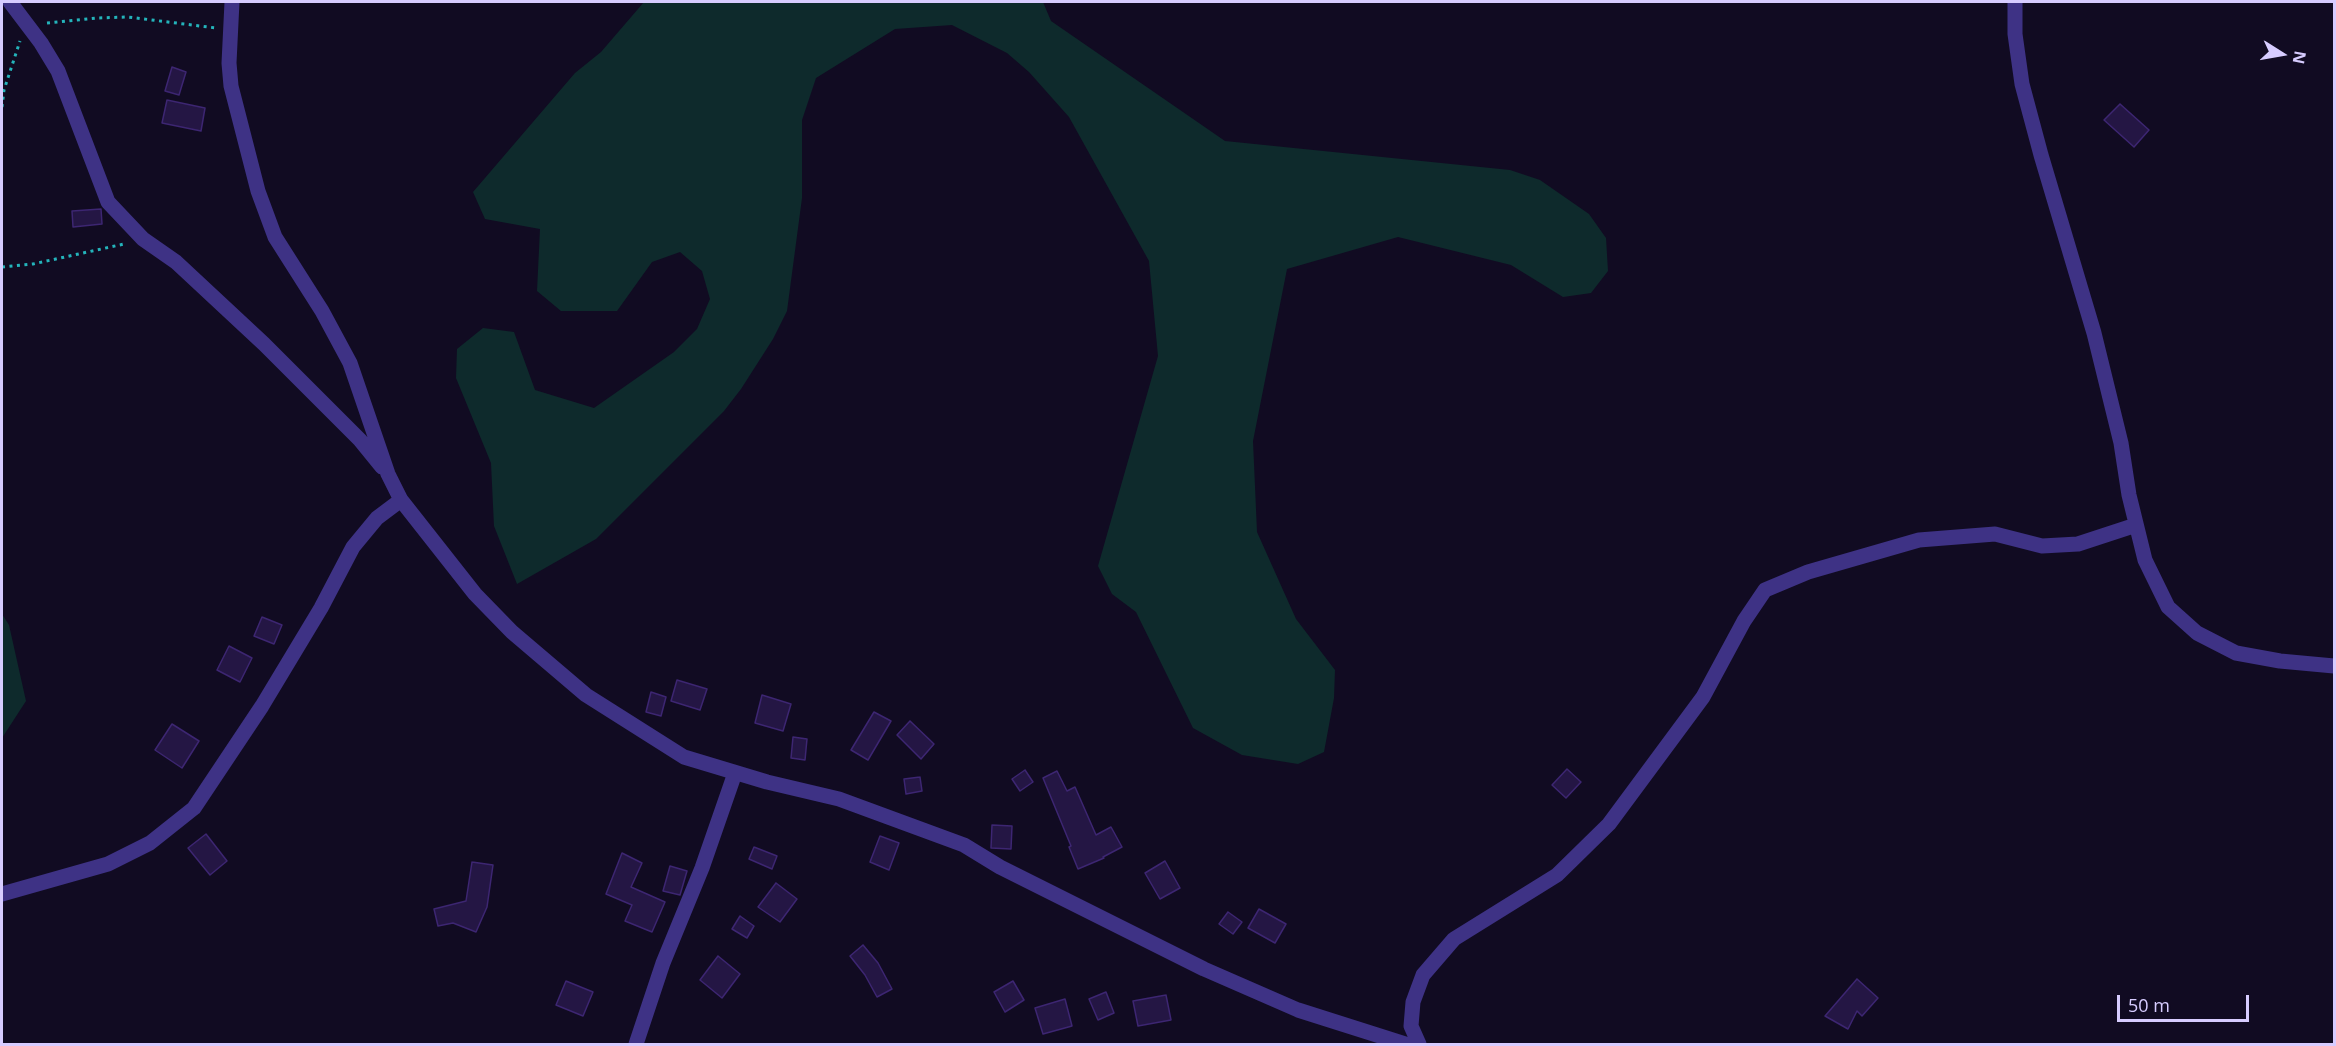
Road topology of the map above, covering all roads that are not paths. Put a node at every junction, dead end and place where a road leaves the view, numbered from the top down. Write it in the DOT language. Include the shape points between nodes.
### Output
graph roads {
  1 [pos="10,2"];
  2 [pos="232,2"];
  3 [pos="2015,2"];
  4 [pos="388,474"];
  5 [pos="401,500"];
  6 [pos="2136,525"];
  7 [pos="2334,666"];
  8 [pos="735,773"];
  9 [pos="2,894"];
  10 [pos="636,1044"];
  11 [pos="1405,1044"];
  12 [pos="1419,1044"];
  1 -- 4 [label="street" via="58,71 108,202 144,239 176,262 264,344 360,440"];
  2 -- 4 [label="street" via="231,86 258,191 275,237 350,363"];
  3 -- 6 [label="street" via="2022,84 2094,333"];
  4 -- 5 [label="street"];
  5 -- 8 [label="street" via="475,594 512,632 586,695 684,756"];
  5 -- 9 [label="street" via="377,518 353,547 262,706 194,808 150,843 108,864"];
  6 -- 7 [label="street" via="2145,560 2168,607 2197,633 2236,653 2280,662"];
  6 -- 12 [label="street" via="2078,544 2042,546 1995,534 1919,540 1808,572 1765,590 1703,697 1609,824 1557,875 1454,939 1423,975 1413,1002 1411,1026"];
  8 -- 10 [label="street"];
  8 -- 11 [label="street" via="839,799 964,845 1000,867 1204,969 1298,1010"];
}
